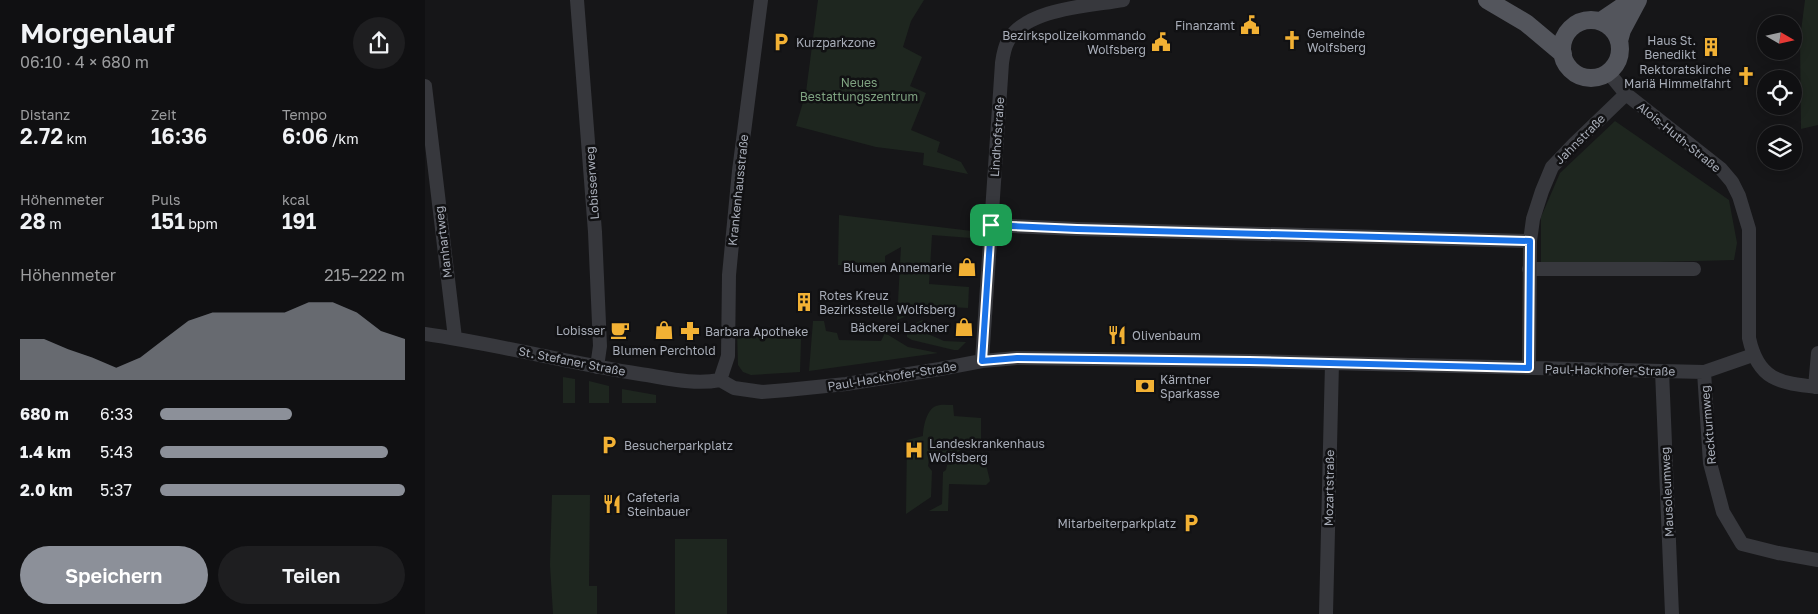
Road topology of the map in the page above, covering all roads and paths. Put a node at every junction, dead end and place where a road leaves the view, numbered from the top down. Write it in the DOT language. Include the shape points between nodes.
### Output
graph roads {
  1 [pos="577,0"];
  2 [pos="761,0"];
  3 [pos="1123,0"];
  4 [pos="1487,0"];
  5 [pos="1632,0"];
  6 [pos="1638,0"];
  7 [pos="1601,21"];
  8 [pos="1526,23"];
  9 [pos="1569,30"];
  10 [pos="1619,41"];
  11 [pos="1563,54"];
  12 [pos="1609,72"];
  13 [pos="425,86"];
  14 [pos="1626,94"];
  15 [pos="991,225"];
  16 [pos="1530,241"];
  17 [pos="1529,269"];
  18 [pos="1693,269"];
  19 [pos="425,334"];
  20 [pos="455,338"];
  21 [pos="1818,352"];
  22 [pos="1753,355"];
  23 [pos="982,361"];
  24 [pos="1332,363"];
  25 [pos="597,367"];
  26 [pos="1529,368"];
  27 [pos="1662,371"];
  28 [pos="1704,372"];
  29 [pos="720,380"];
  30 [pos="1817,387"];
  31 [pos="1818,560"];
  32 [pos="1326,614"];
  33 [pos="1672,614"];
  1 -- 25 [label="street, Lobisserweg" via="595,232 600,346"];
  2 -- 29 [label="street, Krankenhausstraße" via="729,275 728,356"];
  3 -- 15 [label="street, Lindhofstraße" via="1050,12 1022,25 1008,40 1002,64"];
  4 -- 8 [label="main road"];
  5 -- 7 [label="main road"];
  6 -- 10 [label="main road"];
  7 -- 9 [label="main road" via="1583,21"];
  7 -- 10 [label="main road" via="1612,29"];
  8 -- 9 [label="main road"];
  8 -- 11 [label="main road"];
  9 -- 11 [label="main road" via="1564,37"];
  10 -- 12 [label="main road" via="1619,58"];
  11 -- 12 [label="main road" via="1566,64 1581,76 1600,77"];
  12 -- 14 [label="street, Alois-Huth-Straße"];
  13 -- 20 [label="street, Manhartweg"];
  14 -- 16 [label="street, Jahnstraße" via="1552,167 1541,191"];
  14 -- 22 [label="street, Alois-Huth-Straße" via="1721,169 1739,196 1749,229 1749,338"];
  15 -- 16 [label="street"];
  15 -- 23 [label="street, Lindhofstraße"];
  16 -- 17 [label="street, Jahnstraße"];
  17 -- 18 [label="street"];
  17 -- 26 [label="street, Jahnstraße"];
  19 -- 20 [label="street, St. Stefaner Straße"];
  20 -- 25 [label="street, St. Stefaner Straße"];
  21 -- 30 [label="street"];
  22 -- 28 [label="street, Paul-Hackhofer-Straße"];
  22 -- 30 [label="street" via="1759,365 1776,379"];
  23 -- 24 [label="street, Paul-Hackhofer-Straße" via="1017,358"];
  23 -- 29 [label="street, Paul-Hackhofer-Straße" via="847,384 762,392 734,388"];
  24 -- 26 [label="street, Paul-Hackhofer-Straße"];
  24 -- 32 [label="street, Mozartstraße"];
  25 -- 29 [label="street, St. Stefaner Straße" via="703,384"];
  26 -- 27 [label="street, Paul-Hackhofer-Straße"];
  27 -- 28 [label="street, Paul-Hackhofer-Straße"];
  27 -- 33 [label="street, Mausoleumweg"];
  28 -- 31 [label="street, Reckturmweg" via="1710,463 1723,512 1742,544"];
}
